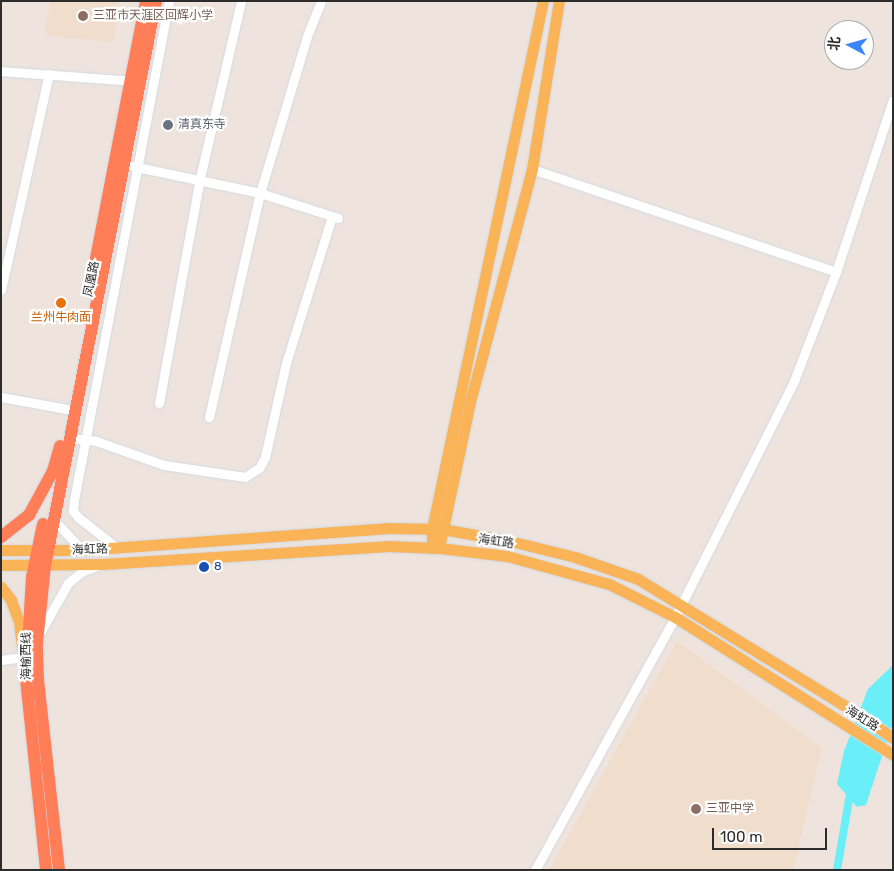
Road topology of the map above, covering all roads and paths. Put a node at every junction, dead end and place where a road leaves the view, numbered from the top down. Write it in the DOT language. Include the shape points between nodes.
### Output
graph roads {
  1 [pos="146,1"];
  2 [pos="156,1"];
  3 [pos="169,1"];
  4 [pos="241,1"];
  5 [pos="321,1"];
  6 [pos="542,1"];
  7 [pos="560,1"];
  8 [pos="1,71"];
  9 [pos="49,74"];
  10 [pos="135,81"];
  11 [pos="893,100"];
  12 [pos="130,166"];
  13 [pos="532,169"];
  14 [pos="199,182"];
  15 [pos="260,194"];
  16 [pos="836,272"];
  17 [pos="1,290"];
  18 [pos="1,397"];
  19 [pos="159,403"];
  20 [pos="67,409"];
  21 [pos="209,417"];
  22 [pos="86,440"];
  23 [pos="65,442"];
  24 [pos="53,519"];
  25 [pos="437,529"];
  26 [pos="1,537"];
  27 [pos="45,546"];
  28 [pos="116,547"];
  29 [pos="435,548"];
  30 [pos="1,550"];
  31 [pos="82,550"];
  32 [pos="1,564"];
  33 [pos="103,564"];
  34 [pos="40,565"];
  35 [pos="1,587"];
  36 [pos="679,604"];
  37 [pos="675,616"];
  38 [pos="37,643"];
  39 [pos="23,657"];
  40 [pos="1,660"];
  41 [pos="26,679"];
  42 [pos="892,738"];
  43 [pos="889,752"];
  44 [pos="46,870"];
  45 [pos="60,870"];
  46 [pos="535,870"];
  1 -- 10 [label="highway, 凤凰路"];
  2 -- 10 [label="highway, 凤凰路"];
  3 -- 12 [label="street"];
  4 -- 14 [label="street"];
  5 -- 15 [label="street" via="307,36"];
  6 -- 25 [label="main road"];
  7 -- 13 [label="main road"];
  8 -- 9 [label="street"];
  9 -- 10 [label="street"];
  9 -- 17 [label="street"];
  10 -- 12 [label="highway, 凤凰路"];
  10 -- 20 [label="highway, 凤凰路"];
  11 -- 16 [label="street"];
  12 -- 14 [label="street"];
  12 -- 22 [label="street"];
  12 -- 23 [label="highway, 凤凰路"];
  13 -- 16 [label="street"];
  13 -- 25 [label="main road"];
  14 -- 15 [label="street"];
  14 -- 19 [label="street"];
  15 -- 21 [label="street"];
  15 -- 22 [label="street" via="335,217 286,363 266,457 259,468 245,477 164,466"];
  16 -- 36 [label="street" via="794,381"];
  18 -- 20 [label="street"];
  20 -- 23 [label="highway, 凤凰路"];
  22 -- 23 [label="street"];
  22 -- 28 [label="street" via="73,511"];
  23 -- 24 [label="highway, 凤凰路"];
  23 -- 26 [label="highway, 凤凰路" via="29,515"];
  23 -- 27 [label="highway, 海榆西线"];
  24 -- 27 [label="highway, 凤凰路"];
  24 -- 31 [label="street"];
  25 -- 28 [label="main road, 海虹路" via="386,528"];
  25 -- 29 [label="main road"];
  25 -- 36 [label="main road, 海虹路" via="510,541 575,557 638,579"];
  27 -- 30 [label="main road"];
  27 -- 31 [label="main road, 海虹路"];
  27 -- 34 [label="highway, 海榆西线"];
  28 -- 31 [label="main road, 海虹路"];
  29 -- 33 [label="main road, 海虹路" via="386,546"];
  29 -- 37 [label="main road, 海虹路" via="507,556 575,573 609,584"];
  32 -- 34 [label="main road"];
  33 -- 34 [label="main road, 海虹路"];
  33 -- 38 [label="street" via="81,572 68,583 47,617"];
  34 -- 38 [label="highway, 海榆西线"];
  34 -- 41 [label="highway, 海榆西线" via="26,637"];
  35 -- 39 [label="main road" via="11,600 19,622"];
  36 -- 37 [label="street"];
  36 -- 42 [label="main road, 海虹路" via="857,713"];
  37 -- 43 [label="main road, 海虹路"];
  37 -- 46 [label="street"];
  38 -- 45 [label="highway, 海榆西线" via="44,742"];
  39 -- 40 [label="street"];
  39 -- 41 [label="main road"];
  41 -- 44 [label="highway, 海榆西线"];
}
